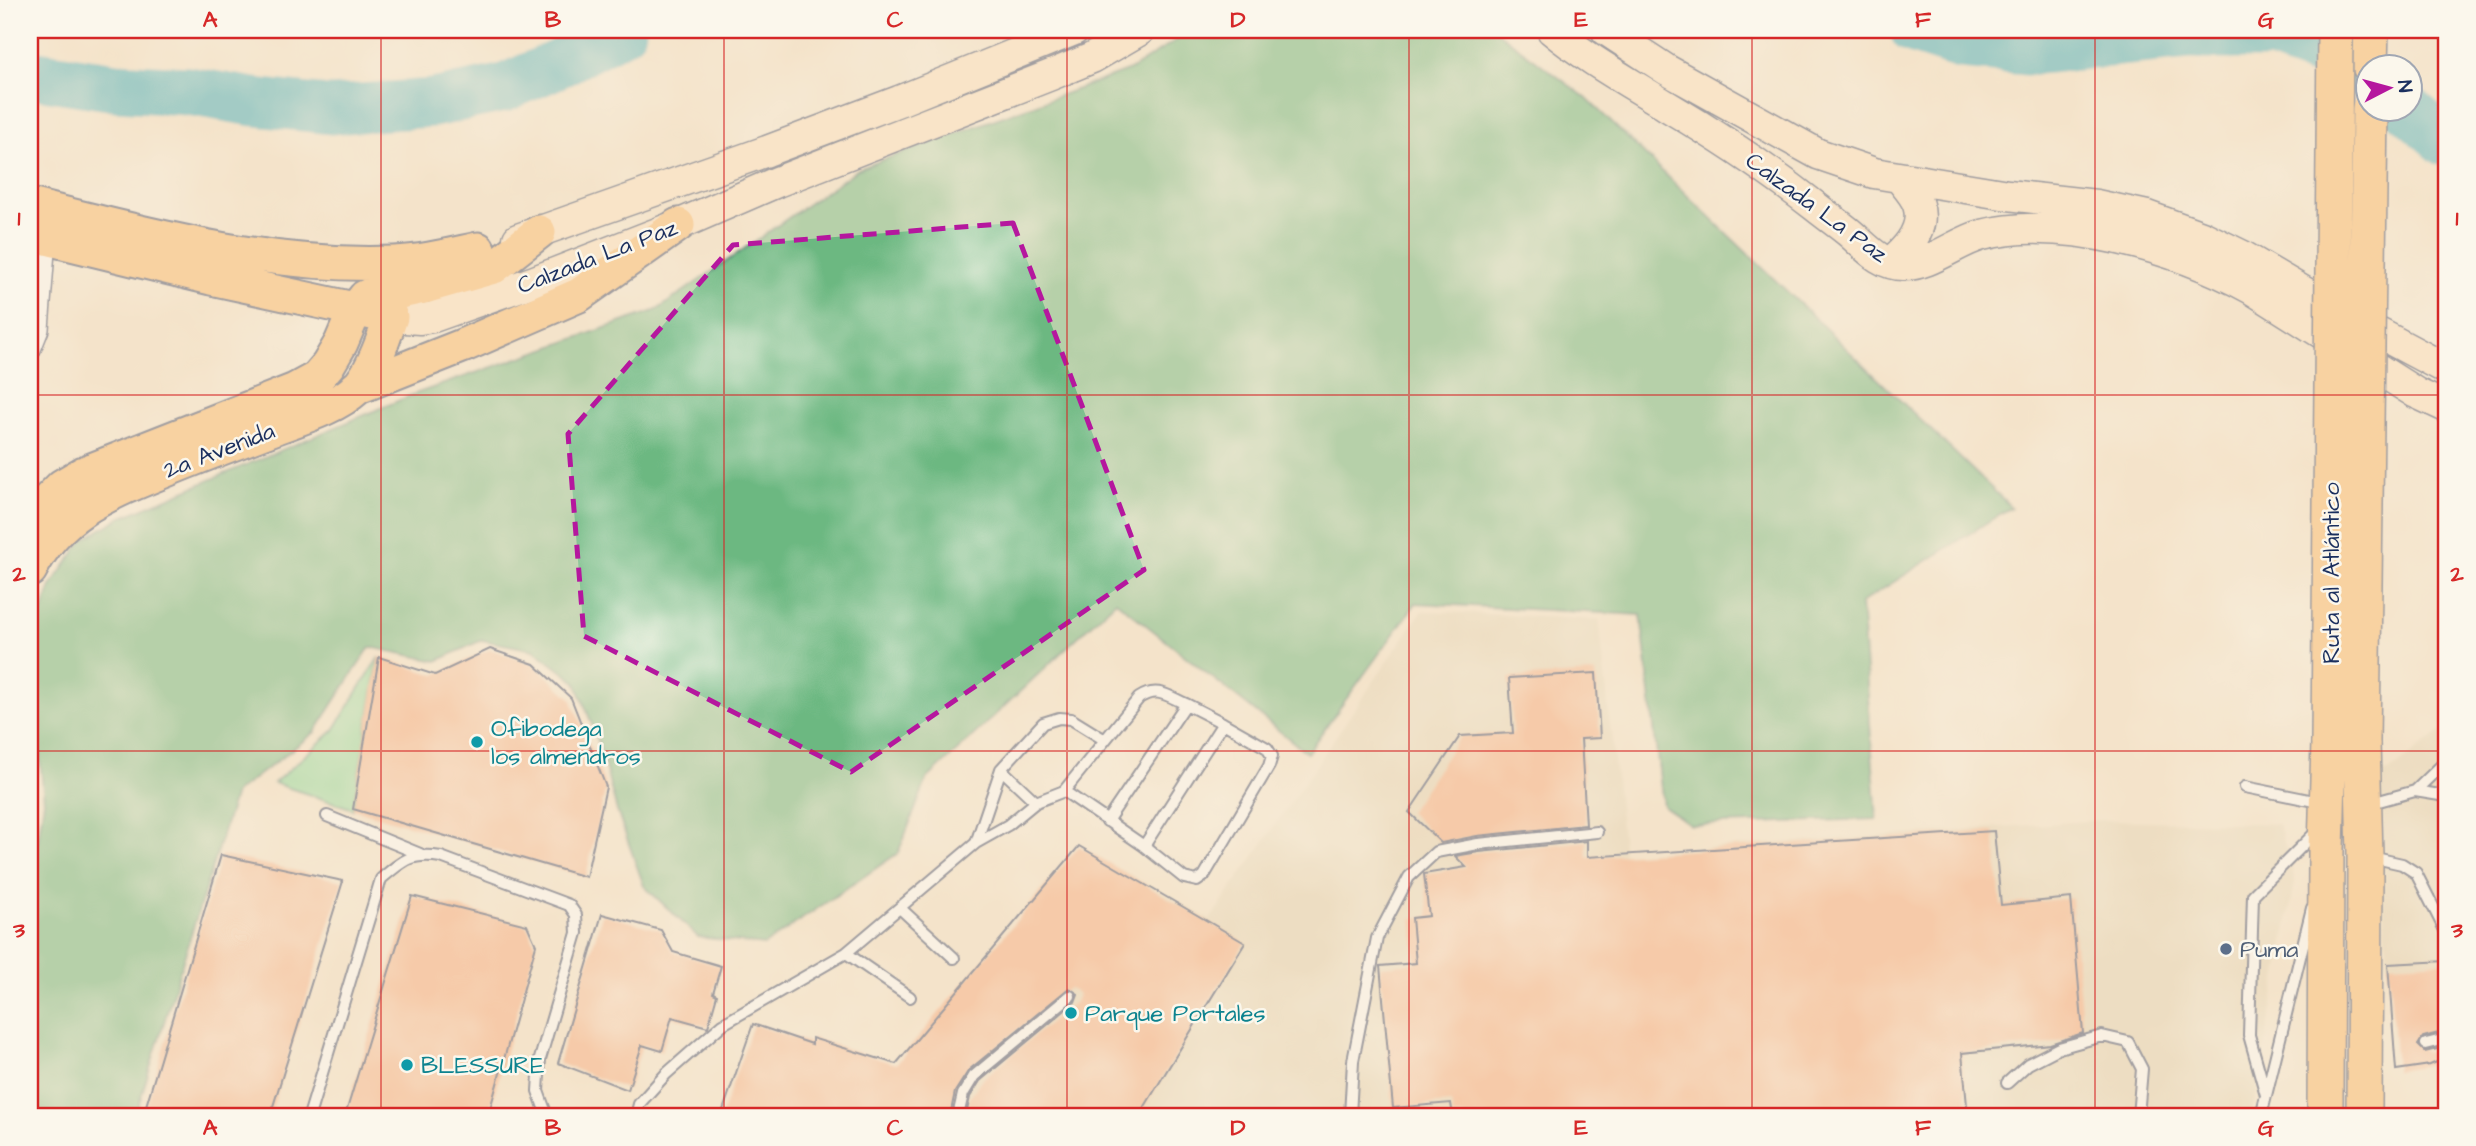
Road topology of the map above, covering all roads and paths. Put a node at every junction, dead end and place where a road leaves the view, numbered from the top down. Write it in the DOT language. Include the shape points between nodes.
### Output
graph roads {
  1 [pos="1074,30"];
  2 [pos="1140,30"];
  3 [pos="1552,30"];
  4 [pos="1606,30"];
  5 [pos="2335,30"];
  6 [pos="2371,30"];
  7 [pos="2370,52"];
  8 [pos="2369,122"];
  9 [pos="1899,177"];
  10 [pos="30,205"];
  11 [pos="678,225"];
  12 [pos="539,232"];
  13 [pos="37,236"];
  14 [pos="478,249"];
  15 [pos="1890,263"];
  16 [pos="355,310"];
  17 [pos="391,317"];
  18 [pos="30,349"];
  19 [pos="2446,369"];
  20 [pos="356,388"];
  21 [pos="2446,407"];
  22 [pos="30,518"];
  23 [pos="30,570"];
  24 [pos="1186,704"];
  25 [pos="1223,723"];
  26 [pos="1105,740"];
  27 [pos="2346,742"];
  28 [pos="2446,761"];
  29 [pos="1001,769"];
  30 [pos="2245,787"];
  31 [pos="1064,790"];
  32 [pos="2414,791"];
  33 [pos="2446,796"];
  34 [pos="1036,802"];
  35 [pos="2339,815"];
  36 [pos="327,816"];
  37 [pos="1107,821"];
  38 [pos="1597,832"];
  39 [pos="976,843"];
  40 [pos="1144,846"];
  41 [pos="420,854"];
  42 [pos="2365,856"];
  43 [pos="901,909"];
  44 [pos="2446,932"];
  45 [pos="846,953"];
  46 [pos="954,958"];
  47 [pos="1070,996"];
  48 [pos="910,997"];
  49 [pos="2446,1039"];
  50 [pos="2426,1044"];
  51 [pos="2007,1083"];
  52 [pos="2266,1096"];
  53 [pos="309,1116"];
  54 [pos="547,1116"];
  55 [pos="636,1116"];
  56 [pos="958,1116"];
  57 [pos="1350,1116"];
  58 [pos="2138,1116"];
  59 [pos="2262,1116"];
  60 [pos="2325,1116"];
  61 [pos="2364,1116"];
  1 -- 12 [label="main road, Calzada La Paz" via="779,146"];
  2 -- 11 [label="main road, Calzada La Paz" via="1092,58"];
  3 -- 15 [label="main road, Calzada La Paz" via="1734,146"];
  4 -- 9 [label="main road, Calzada La Paz" via="1667,70 1818,154"];
  5 -- 27 [label="highway, Ruta al Atlántico, bridge"];
  6 -- 7 [label="highway"];
  8 -- 27 [label="highway, Ruta al Atlántico, bridge"];
  9 -- 15 [label="main road" via="1919,206 1919,221 1915,237"];
  9 -- 19 [label="main road, Calzada La Paz" via="2147,216 2241,255"];
  10 -- 14 [label="main road, Calzada La Paz" via="254,255 393,263"];
  11 -- 17 [label="main road, Calzada La Paz" via="448,313 419,319"];
  11 -- 20 [label="main road" via="579,295"];
  12 -- 14 [label="main road, Calzada La Paz"];
  12 -- 16 [label="main road" via="494,267 415,289 372,294"];
  13 -- 16 [label="main road, Calzada La Paz"];
  13 -- 18 [label="street" via="38,329"];
  15 -- 21 [label="main road, Calzada La Paz" via="1915,264 1981,236 2013,231 2066,231 2130,243 2226,275"];
  16 -- 17 [label="main road, Calzada La Paz"];
  16 -- 22 [label="main road, 2a Avenida" via="341,343 317,378 84,473 62,485"];
  17 -- 20 [label="main road, 2a Avenida"];
  20 -- 23 [label="main road, 2a Avenida" via="319,411 196,457 88,505 53,534"];
  24 -- 25 [label="lane"];
  24 -- 26 [label="lane" via="1149,691"];
  24 -- 37 [label="lane"];
  25 -- 40 [label="lane"];
  25 -- 40 [label="lane" via="1267,748 1272,756 1204,876 1197,881 1184,878"];
  26 -- 29 [label="lane" via="1071,719 1059,718 1043,723"];
  26 -- 31 [label="lane"];
  27 -- 35 [label="highway, Ruta al Atlántico"];
  28 -- 32 [label="lane"];
  29 -- 34 [label="lane"];
  29 -- 39 [label="lane"];
  30 -- 35 [label="lane"];
  31 -- 34 [label="lane"];
  31 -- 37 [label="lane"];
  32 -- 33 [label="lane"];
  32 -- 35 [label="lane"];
  34 -- 39 [label="lane"];
  35 -- 42 [label="highway, Ruta al Atlántico"];
  35 -- 52 [label="lane"];
  35 -- 52 [label="lane" via="2253,895 2249,1035"];
  35 -- 60 [label="highway, Ruta al Atlántico"];
  36 -- 41 [label="lane"];
  37 -- 40 [label="lane"];
  38 -- 57 [label="lane" via="1436,852 1409,877 1377,938 1353,1061"];
  39 -- 43 [label="lane"];
  41 -- 53 [label="lane" via="381,879"];
  41 -- 54 [label="lane" via="441,857 569,905 576,915 577,933 540,1059 538,1091"];
  42 -- 44 [label="lane" via="2402,864 2416,873"];
  42 -- 61 [label="highway, Ruta al Atlántico"];
  43 -- 45 [label="lane"];
  43 -- 46 [label="lane"];
  45 -- 48 [label="lane"];
  45 -- 55 [label="lane" via="723,1024 666,1074 639,1104"];
  47 -- 56 [label="lane" via="974,1076 963,1094"];
  49 -- 50 [label="lane"];
  51 -- 58 [label="lane" via="2028,1064 2059,1048 2102,1036 2128,1042 2142,1069"];
  52 -- 59 [label="lane"];
}
